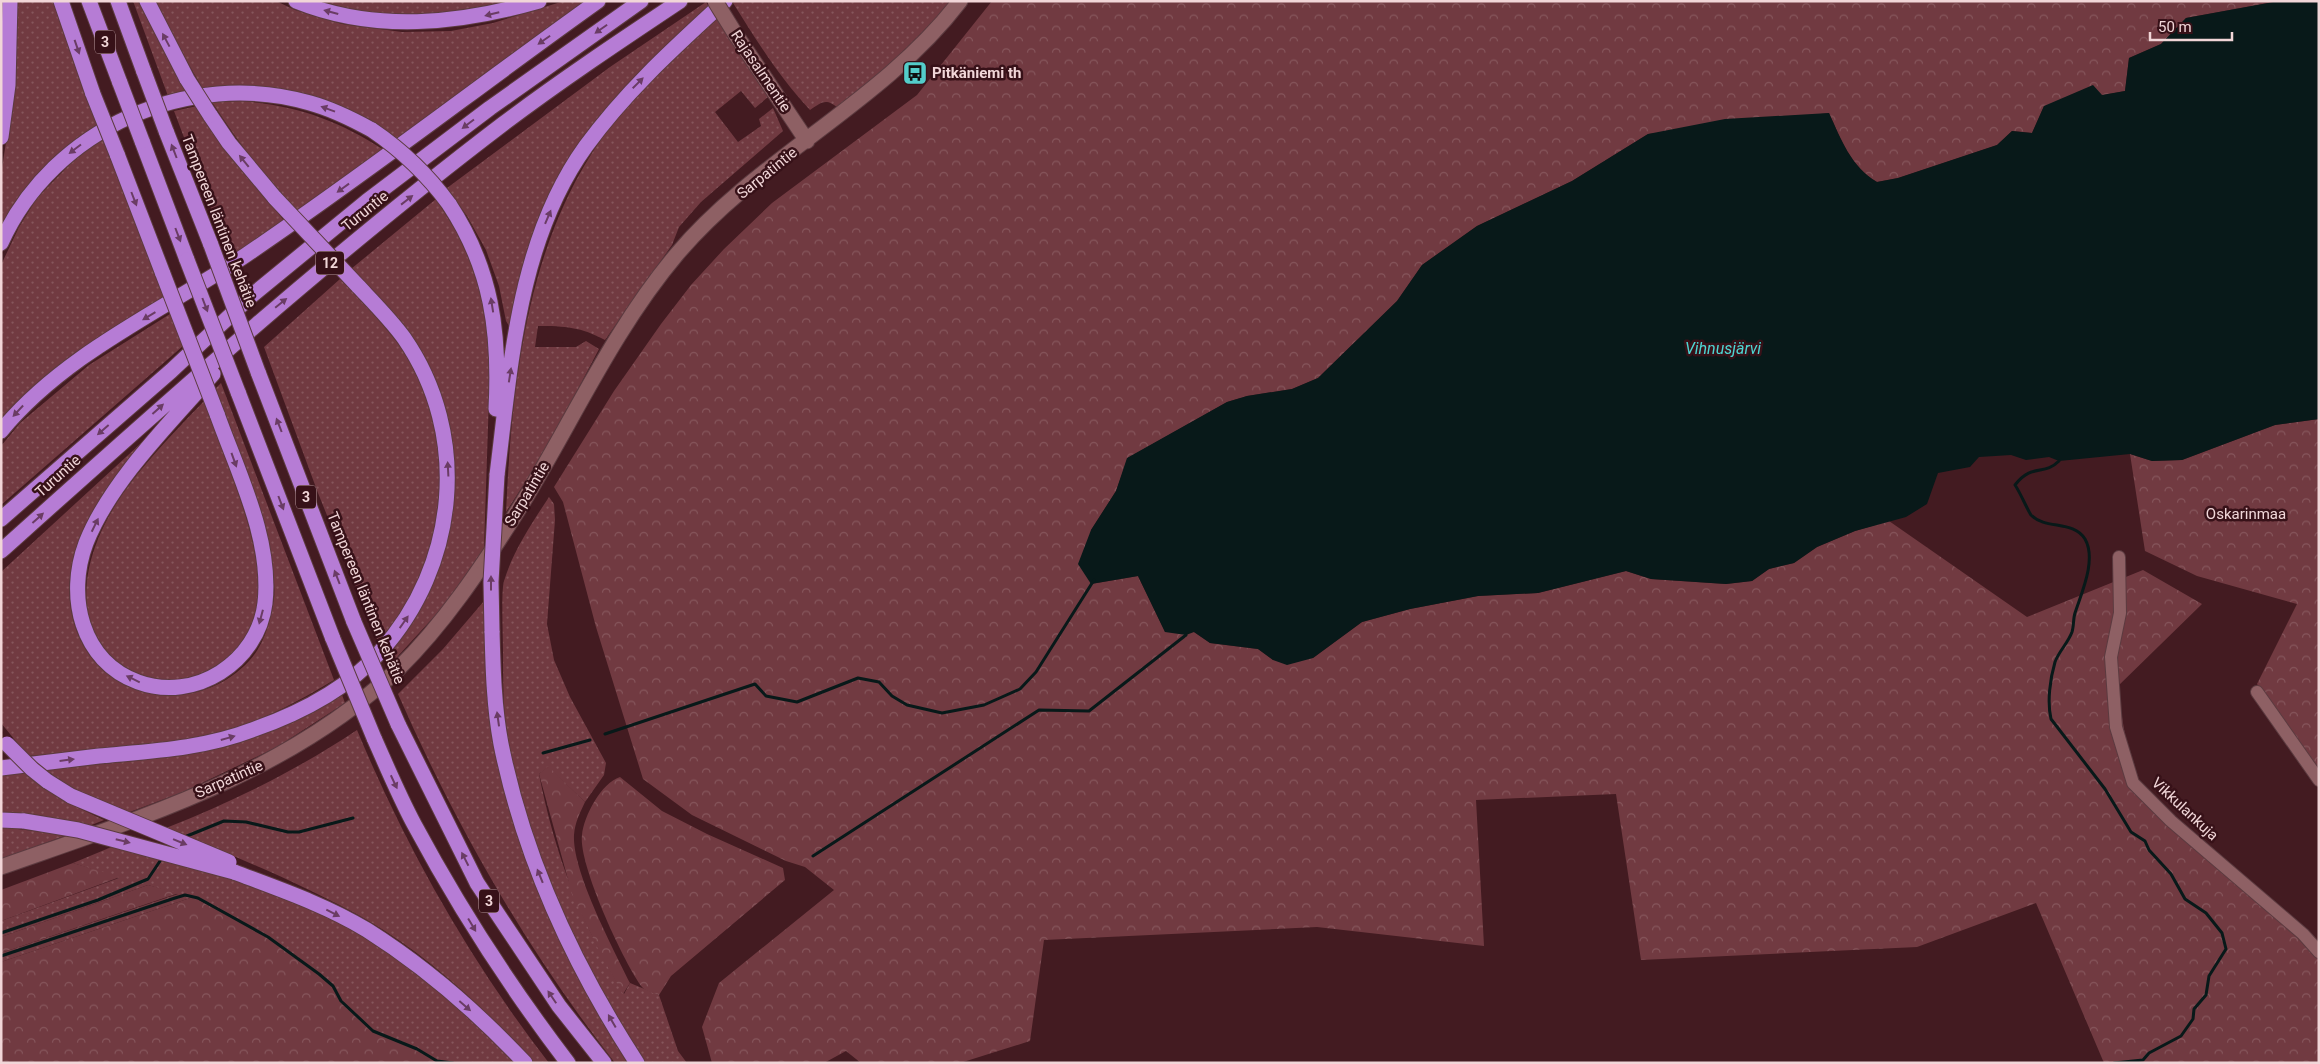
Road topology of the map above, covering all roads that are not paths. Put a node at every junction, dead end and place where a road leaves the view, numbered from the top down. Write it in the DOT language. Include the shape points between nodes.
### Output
graph roads {
  1 [pos="10,1"];
  2 [pos="61,1"];
  3 [pos="89,1"];
  4 [pos="118,1"];
  5 [pos="147,1"];
  6 [pos="296,1"];
  7 [pos="539,1"];
  8 [pos="598,1"];
  9 [pos="641,1"];
  10 [pos="680,1"];
  11 [pos="715,1"];
  12 [pos="725,1"];
  13 [pos="960,1"];
  14 [pos="1,137"];
  15 [pos="807,141"];
  16 [pos="1,243"];
  17 [pos="262,318"];
  18 [pos="1,430"];
  19 [pos="497,475"];
  20 [pos="1,519"];
  21 [pos="1,551"];
  22 [pos="2120,557"];
  23 [pos="2256,692"];
  24 [pos="4,740"];
  25 [pos="1,768"];
  26 [pos="2319,780"];
  27 [pos="1,820"];
  28 [pos="1,867"];
  29 [pos="234,868"];
  30 [pos="2319,952"];
  31 [pos="525,1063"];
  32 [pos="568,1063"];
  33 [pos="604,1063"];
  34 [pos="637,1063"];
  1 -- 14 [label="highway" via="8,85"];
  2 -- 17 [label="highway, one-way, bridge" via="93,94 117,154 162,274 217,414 245,490 266,580 261,621 256,633 242,654 217,676 179,686 138,682 104,660 82,625 77,583 86,544 106,504 143,454"];
  3 -- 32 [label="highway, 3, one-way, bridge" via="332,639 374,738 413,823 492,958"];
  33 -- 4 [label="highway, Tampereen läntinen kehätie / 3, one-way, bridge" via="559,1006 477,883 398,724 354,622"];
  25 -- 5 [label="highway, one-way, bridge" via="190,747 250,731 304,708 333,691 379,654 396,634 422,591 442,536 448,486 447,461 440,416 416,358 403,338 275,198 230,143 187,79"];
  7 -- 6 [label="highway, one-way" via="484,16 409,23 342,15"];
  8 -- 18 [label="highway, one-way" via="312,210 200,285 81,358 31,398"];
  9 -- 20 [label="highway, Turuntie / 12, one-way" via="490,108 367,201 250,297 171,371"];
  17 -- 10 [label="highway, Turuntie / 12, one-way" via="504,124"];
  11 -- 15 [label="main road, Rajasalmentie, bridge"];
  19 -- 12 [label="highway, one-way" via="524,294 540,235 555,201 585,147 629,92"];
  13 -- 15 [label="main road, Sarpatintie" via="885,79"];
  15 -- 28 [label="main road, Sarpatintie" via="709,221 678,253 626,326 538,477 480,568 435,628 398,668 336,719 266,763 188,798"];
  19 -- 16 [label="highway, one-way, bridge" via="497,360 491,297 472,241 422,170 406,154 352,119 310,103 266,95 221,93 163,103 122,119 65,156 19,210"];
  21 -- 17 [label="highway, Turuntie / 12, one-way"];
  34 -- 19 [label="highway, one-way, bridge" via="569,942 534,859 501,744 492,631"];
  22 -- 30 [label="street, Vikkulankuja" via="2120,613 2111,657 2116,728 2132,783 2171,821 2303,934"];
  23 -- 26 [label="street"];
  24 -- 29 [label="highway, one-way, bridge" via="32,770 71,796"];
  27 -- 29 [label="highway, one-way, bridge" via="78,830"];
  29 -- 31 [label="highway, one-way" via="366,930 407,958 501,1038"];
}
